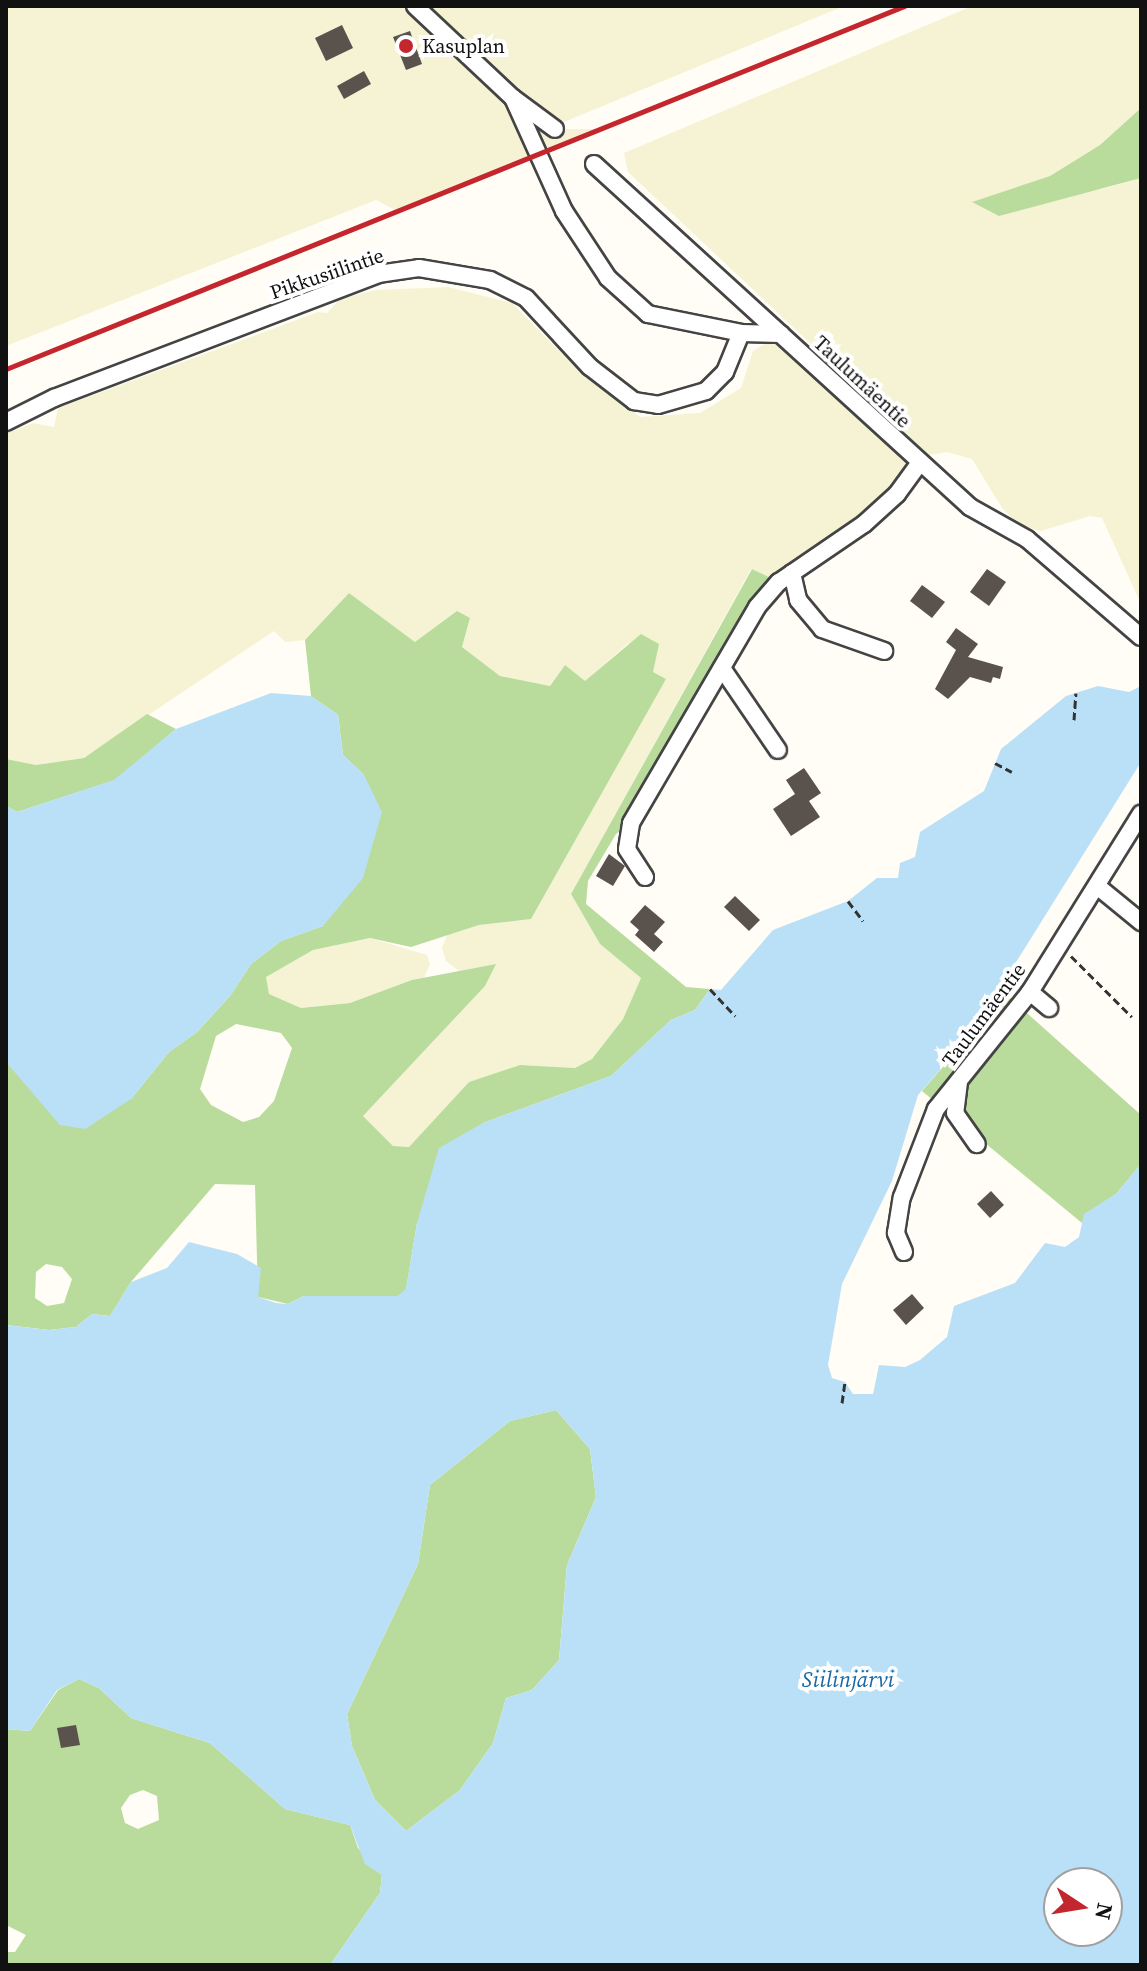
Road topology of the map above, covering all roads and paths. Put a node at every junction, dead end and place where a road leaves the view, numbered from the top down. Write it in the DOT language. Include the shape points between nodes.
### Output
graph roads {
  1 [pos="415,6"];
  2 [pos="513,98"];
  3 [pos="555,129"];
  4 [pos="594,164"];
  5 [pos="741,333"];
  6 [pos="781,334"];
  7 [pos="6,422"];
  8 [pos="920,462"];
  9 [pos="792,573"];
  10 [pos="1141,637"];
  11 [pos="884,651"];
  12 [pos="722,668"];
  13 [pos="1076,693"];
  14 [pos="1074,720"];
  15 [pos="778,750"];
  16 [pos="995,763"];
  17 [pos="1012,772"];
  18 [pos="1141,814"];
  19 [pos="645,877"];
  20 [pos="1097,886"];
  21 [pos="848,901"];
  22 [pos="863,921"];
  23 [pos="1141,922"];
  24 [pos="1057,948"];
  25 [pos="710,989"];
  26 [pos="1030,992"];
  27 [pos="1049,1008"];
  28 [pos="735,1016"];
  29 [pos="1132,1017"];
  30 [pos="959,1082"];
  31 [pos="977,1144"];
  32 [pos="904,1252"];
  33 [pos="845,1382"];
  34 [pos="842,1403"];
  1 -- 2 [label="street"];
  2 -- 3 [label="street"];
  2 -- 5 [label="street" via="564,211 608,278 648,314"];
  4 -- 6 [label="street, Taulumäentie"];
  5 -- 6 [label="street"];
  5 -- 7 [label="street, Pikkusiilintie" via="725,372 706,391 658,405 634,401 590,367 526,298 490,280 419,268 378,274 54,398"];
  6 -- 8 [label="street, Taulumäentie"];
  8 -- 9 [label="street" via="897,494 864,524"];
  8 -- 10 [label="street, Taulumäentie" via="970,507 1027,539"];
  9 -- 11 [label="street" via="798,600 822,629"];
  9 -- 12 [label="street" via="757,607"];
  12 -- 15 [label="street"];
  12 -- 19 [label="street" via="631,823 627,849"];
  13 -- 14 [label="path"];
  16 -- 17 [label="path"];
  18 -- 20 [label="street, Taulumäentie"];
  20 -- 23 [label="street"];
  20 -- 24 [label="street, Taulumäentie"];
  21 -- 22 [label="path"];
  24 -- 26 [label="street, Taulumäentie"];
  24 -- 29 [label="path" via="1082,964"];
  25 -- 28 [label="path"];
  26 -- 27 [label="street"];
  26 -- 30 [label="street, Taulumäentie"];
  30 -- 31 [label="street" via="955,1113"];
  30 -- 32 [label="street, Taulumäentie" via="936,1109 902,1197 896,1233"];
  33 -- 34 [label="path"];
}
